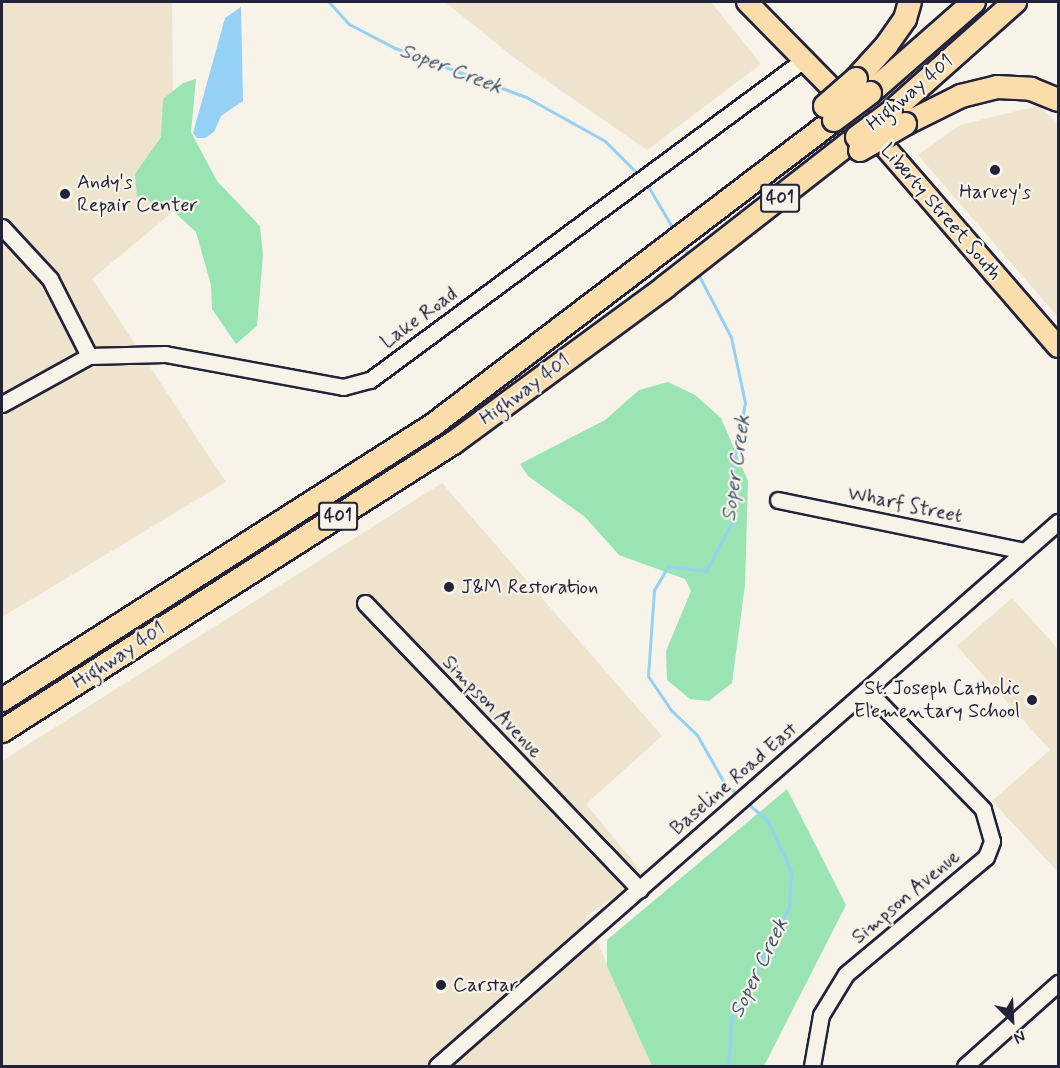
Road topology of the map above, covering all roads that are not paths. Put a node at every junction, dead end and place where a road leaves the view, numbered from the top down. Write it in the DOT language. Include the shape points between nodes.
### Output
graph roads {
  1 [pos="747,2"];
  2 [pos="910,2"];
  3 [pos="974,2"];
  4 [pos="1015,2"];
  5 [pos="802,61"];
  6 [pos="863,86"];
  7 [pos="1059,100"];
  8 [pos="898,118"];
  9 [pos="2,227"];
  10 [pos="1059,347"];
  11 [pos="89,356"];
  12 [pos="2,404"];
  13 [pos="778,500"];
  14 [pos="1059,522"];
  15 [pos="1024,551"];
  16 [pos="365,603"];
  17 [pos="867,690"];
  18 [pos="2,700"];
  19 [pos="2,731"];
  20 [pos="640,890"];
  21 [pos="1059,983"];
  22 [pos="437,1066"];
  23 [pos="812,1066"];
  24 [pos="965,1066"];
  1 -- 5 [label="main road, Liberty Street South"];
  2 -- 6 [label="highway" via="906,19"];
  3 -- 6 [label="highway, Highway 401"];
  4 -- 8 [label="highway, Highway 401"];
  5 -- 10 [label="main road, Liberty Street South" via="852,108"];
  5 -- 11 [label="street, Lake Road" via="370,380 343,387 165,354"];
  6 -- 18 [label="highway, Highway 401 / 401, bridge" via="710,215 433,425"];
  7 -- 8 [label="highway" via="1031,89 997,87"];
  8 -- 19 [label="highway, Highway 401 / 401, bridge" via="857,145 740,239 706,255 453,443"];
  9 -- 11 [label="street" via="50,279"];
  11 -- 12 [label="street, Lake Road"];
  13 -- 15 [label="street, Wharf Street"];
  14 -- 15 [label="street, Baseline Road East"];
  15 -- 17 [label="street, Baseline Road East"];
  16 -- 20 [label="street, Simpson Avenue"];
  17 -- 20 [label="street, Baseline Road East"];
  17 -- 23 [label="street, Simpson Avenue" via="983,809 992,841 986,857 846,974 821,1015"];
  20 -- 22 [label="street, Baseline Road East"];
  21 -- 24 [label="street"];
}
